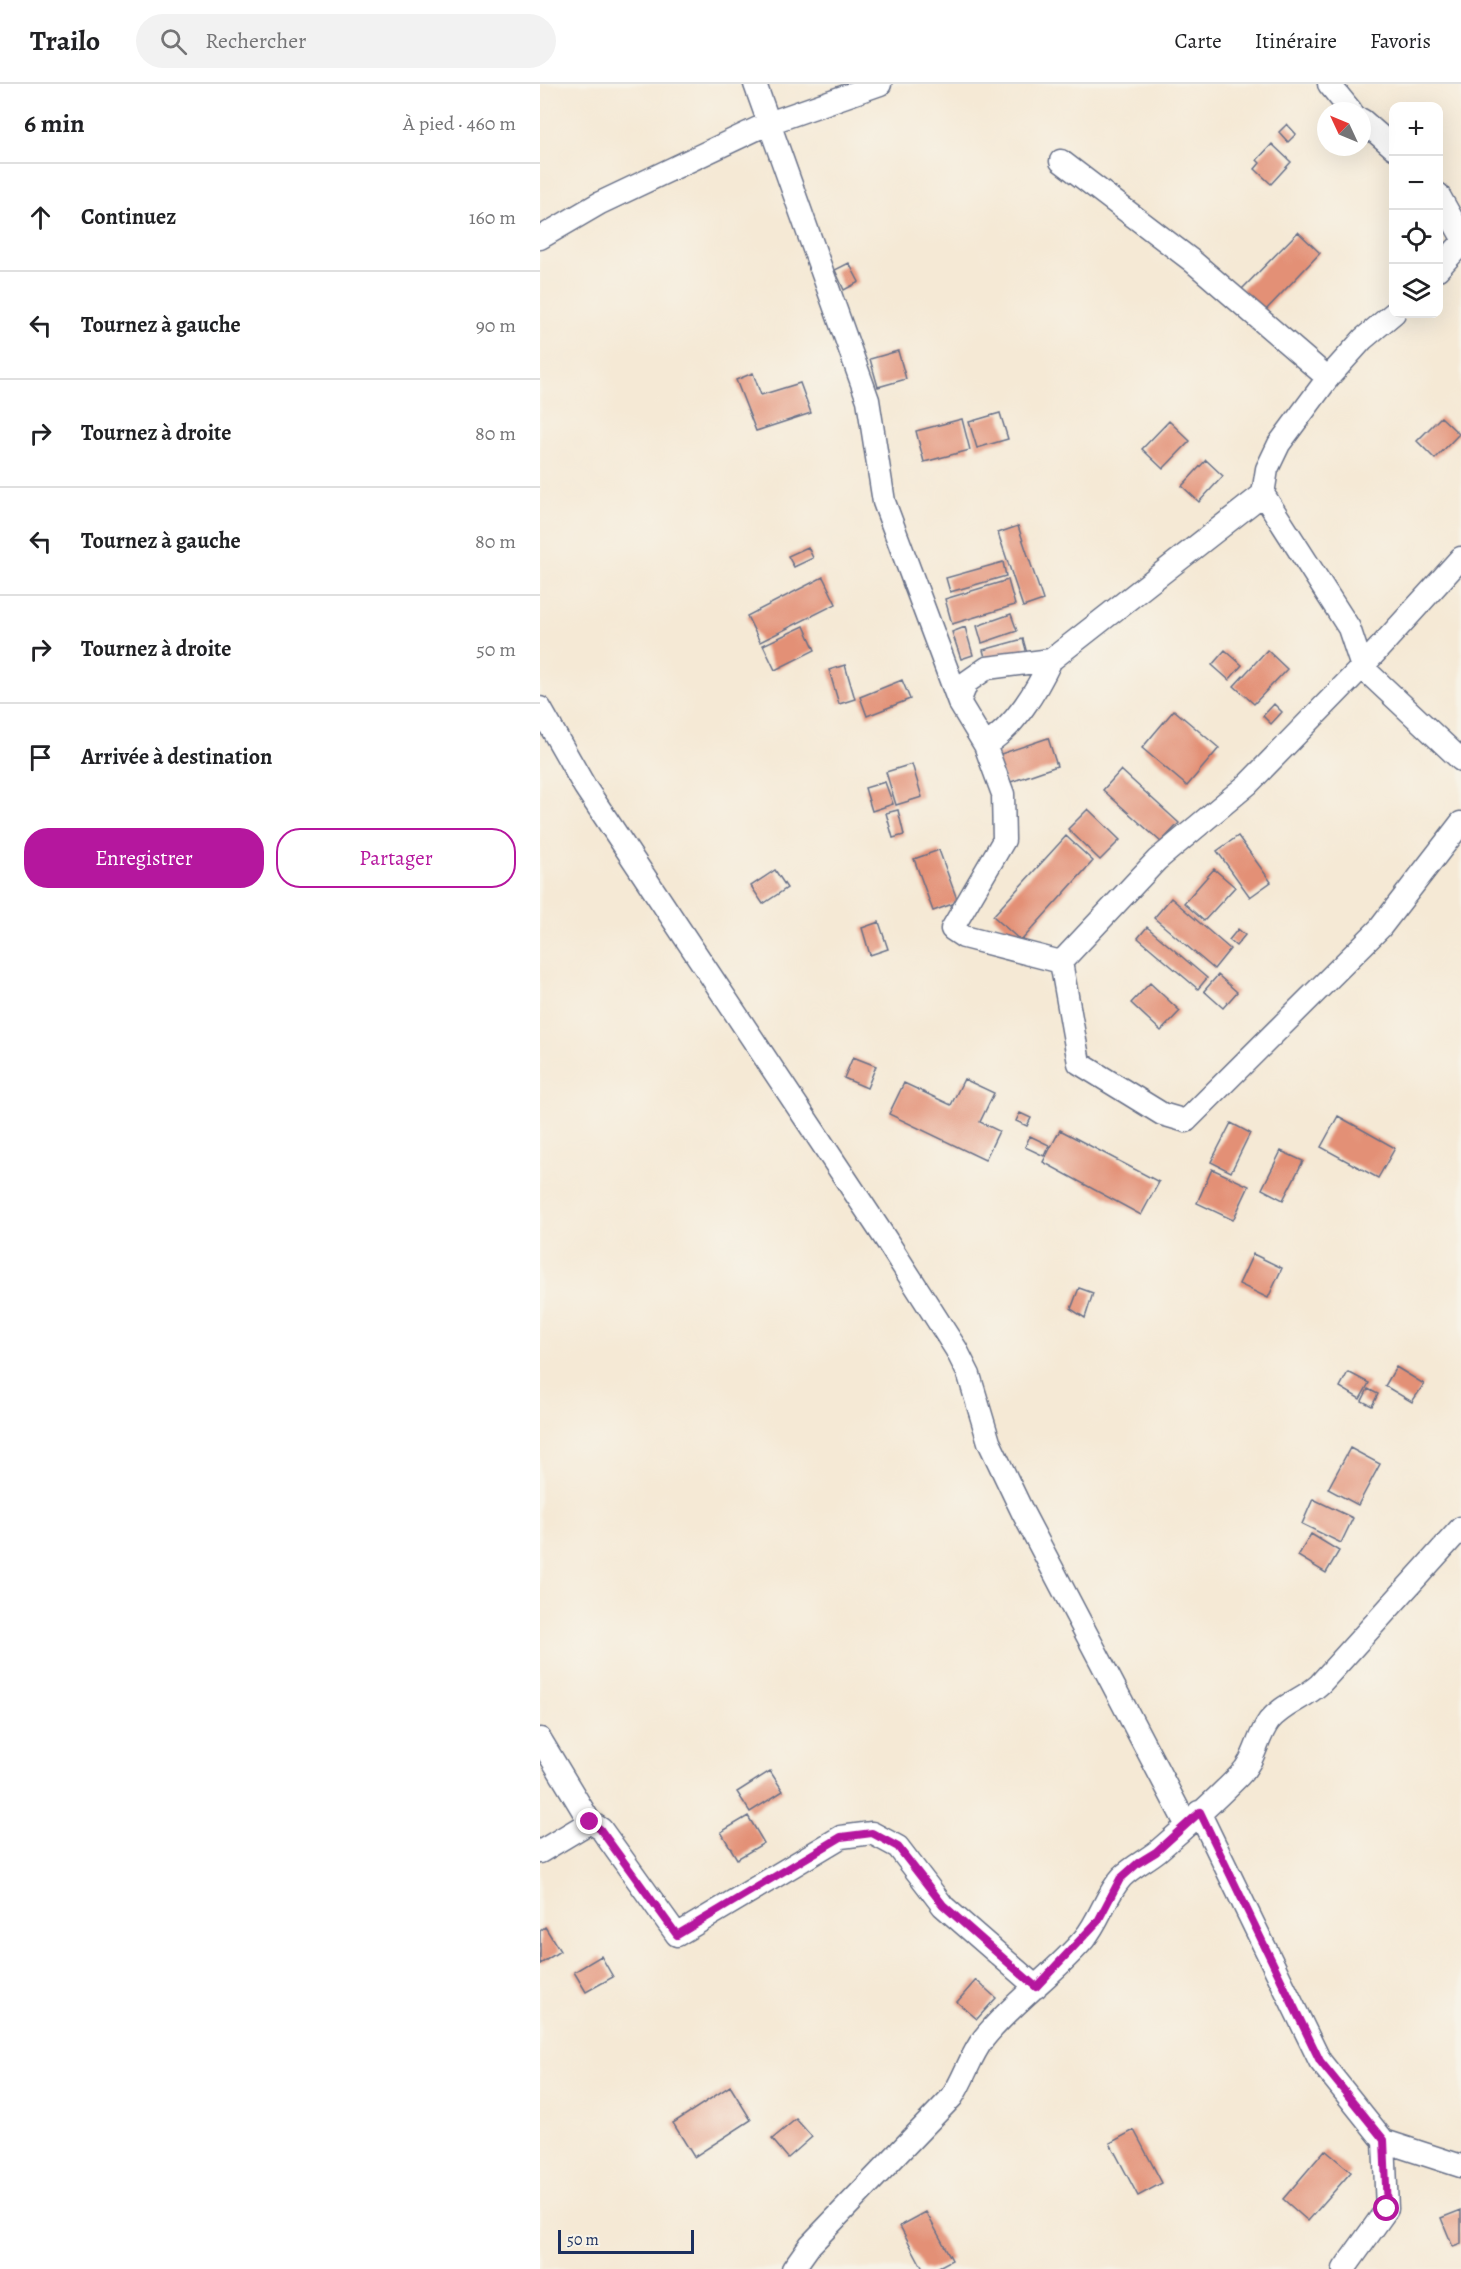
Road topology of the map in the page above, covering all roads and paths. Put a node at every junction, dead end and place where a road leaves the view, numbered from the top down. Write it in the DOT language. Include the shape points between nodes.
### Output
graph roads {
  1 [pos="755,84"];
  2 [pos="880,84"];
  3 [pos="1329,84"];
  4 [pos="1344,102"];
  5 [pos="769,123"];
  6 [pos="1371,128"];
  7 [pos="1389,144"];
  8 [pos="1061,161"];
  9 [pos="1443,203"];
  10 [pos="1461,235"];
  11 [pos="540,238"];
  12 [pos="1461,244"];
  13 [pos="1443,264"];
  14 [pos="1389,317"];
  15 [pos="1328,378"];
  16 [pos="1263,494"];
  17 [pos="1461,558"];
  18 [pos="1051,660"];
  19 [pos="1362,667"];
  20 [pos="959,702"];
  21 [pos="540,708"];
  22 [pos="985,744"];
  23 [pos="1461,760"];
  24 [pos="1461,823"];
  25 [pos="1061,962"];
  26 [pos="1461,1528"];
  27 [pos="540,1739"];
  28 [pos="1193,1818"];
  29 [pos="590,1822"];
  30 [pos="540,1852"];
  31 [pos="1036,1987"];
  32 [pos="1384,2140"];
  33 [pos="1461,2166"];
  34 [pos="793,2269"];
  35 [pos="1344,2269"];
  1 -- 5 [label="street"];
  2 -- 5 [label="street"];
  3 -- 4 [label="street"];
  5 -- 11 [label="street" via="600,203"];
  5 -- 20 [label="street" via="868,400 884,502"];
  6 -- 7 [label="street"];
  8 -- 15 [label="street" via="1191,260"];
  9 -- 10 [label="street"];
  12 -- 13 [label="street"];
  14 -- 15 [label="street"];
  15 -- 16 [label="street" via="1279,444 1267,469"];
  16 -- 18 [label="street"];
  16 -- 19 [label="street" via="1349,628"];
  17 -- 19 [label="street"];
  18 -- 20 [label="street" via="987,668 967,682"];
  18 -- 22 [label="street" via="1041,682 999,736"];
  19 -- 23 [label="street"];
  19 -- 25 [label="street" via="1248,784 1157,860"];
  20 -- 22 [label="street"];
  21 -- 28 [label="street" via="585,788 956,1349 969,1375 989,1442 1023,1513"];
  22 -- 25 [label="street" via="1003,794 1004,840 952,929 964,937"];
  24 -- 25 [label="street" via="1380,928 1186,1121 1162,1114 1079,1063"];
  26 -- 28 [label="street" via="1320,1684 1309,1695 1279,1710 1267,1724 1252,1760"];
  27 -- 29 [label="street"];
  28 -- 31 [label="street" via="1120,1879 1093,1928"];
  28 -- 32 [label="street" via="1320,2061"];
  29 -- 30 [label="street"];
  29 -- 31 [label="street" via="600,1829 677,1935 841,1837 872,1833 898,1847 943,1905"];
  31 -- 34 [label="street" via="985,2037 971,2056 952,2097 810,2245"];
  32 -- 33 [label="street"];
  32 -- 35 [label="street" via="1387,2209"];
}
